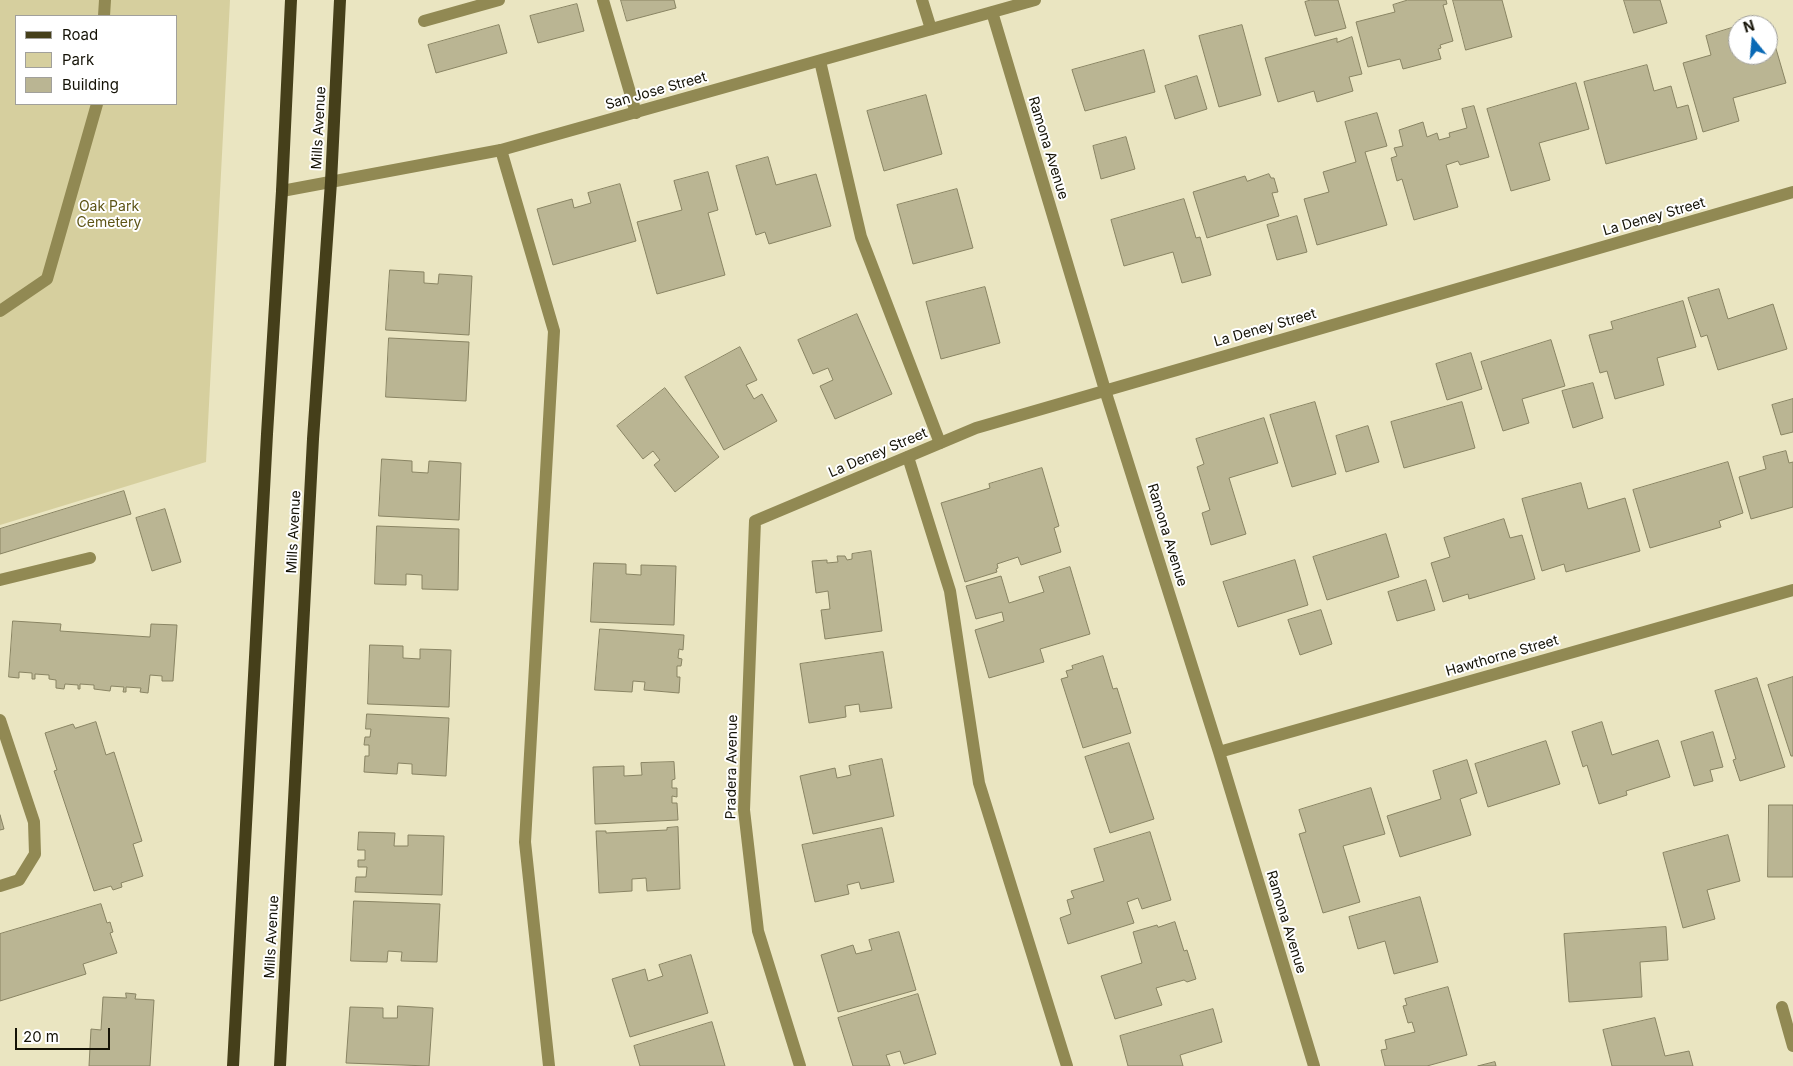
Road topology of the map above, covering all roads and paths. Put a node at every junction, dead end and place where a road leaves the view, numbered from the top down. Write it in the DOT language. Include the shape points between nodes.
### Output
graph roads {
  1 [pos="105,0"];
  2 [pos="291,0"];
  3 [pos="340,0"];
  4 [pos="499,0"];
  5 [pos="603,0"];
  6 [pos="922,0"];
  7 [pos="1035,0"];
  8 [pos="992,12"];
  9 [pos="104,15"];
  10 [pos="424,21"];
  11 [pos="931,29"];
  12 [pos="820,61"];
  13 [pos="97,105"];
  14 [pos="636,113"];
  15 [pos="501,150"];
  16 [pos="331,182"];
  17 [pos="282,191"];
  18 [pos="1793,192"];
  19 [pos="0,311"];
  20 [pos="1105,390"];
  21 [pos="940,443"];
  22 [pos="908,456"];
  23 [pos="756,521"];
  24 [pos="90,558"];
  25 [pos="0,580"];
  26 [pos="1793,590"];
  27 [pos="0,720"];
  28 [pos="1219,752"];
  29 [pos="0,886"];
  30 [pos="1782,1007"];
  31 [pos="1793,1046"];
  32 [pos="233,1066"];
  33 [pos="280,1066"];
  34 [pos="549,1066"];
  35 [pos="800,1066"];
  36 [pos="1067,1066"];
  37 [pos="1314,1066"];
  1 -- 9 [label="street"];
  2 -- 17 [label="main road"];
  3 -- 16 [label="main road, Mills Avenue"];
  4 -- 10 [label="street"];
  5 -- 14 [label="street"];
  6 -- 11 [label="street"];
  7 -- 8 [label="street, San Jose Street"];
  8 -- 11 [label="street, San Jose Street"];
  8 -- 20 [label="street, Ramona Avenue"];
  11 -- 12 [label="street, San Jose Street"];
  12 -- 14 [label="street, San Jose Street"];
  12 -- 21 [label="street" via="861,237"];
  13 -- 19 [label="street" via="47,279"];
  14 -- 15 [label="street, San Jose Street"];
  15 -- 16 [label="street, San Jose Street"];
  15 -- 34 [label="street" via="554,331 525,842"];
  16 -- 17 [label="street, San Jose Street"];
  16 -- 33 [label="main road, Mills Avenue" via="313,439"];
  17 -- 32 [label="main road"];
  18 -- 20 [label="street, La Deney Street"];
  20 -- 21 [label="street, La Deney Street" via="976,428"];
  20 -- 28 [label="street, Ramona Avenue"];
  21 -- 22 [label="street, La Deney Street"];
  22 -- 23 [label="street, La Deney Street"];
  22 -- 36 [label="street" via="950,591 979,783"];
  23 -- 35 [label="street, Pradera Avenue" via="744,810 758,931"];
  24 -- 25 [label="street"];
  26 -- 28 [label="street, Hawthorne Street"];
  27 -- 29 [label="street" via="34,822 36,854 19,880"];
  28 -- 37 [label="street, Ramona Avenue"];
  30 -- 31 [label="street"];
}
